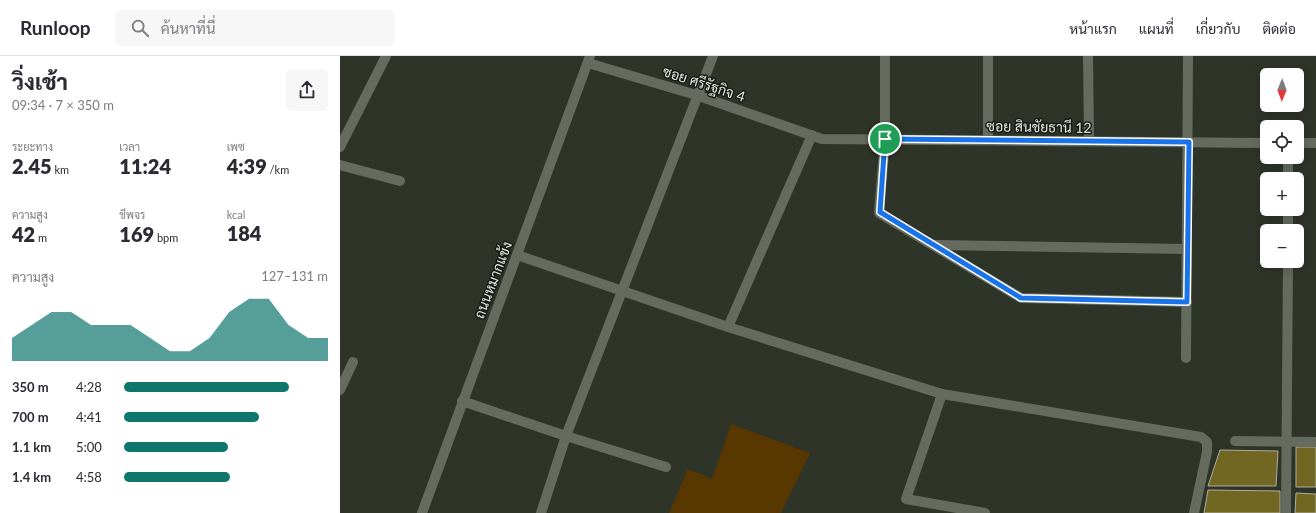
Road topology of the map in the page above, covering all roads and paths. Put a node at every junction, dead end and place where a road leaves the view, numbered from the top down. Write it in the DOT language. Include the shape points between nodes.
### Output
graph roads {
  1 [pos="386,56"];
  2 [pos="713,56"];
  3 [pos="885,56"];
  4 [pos="988,56"];
  5 [pos="1088,56"];
  6 [pos="1188,56"];
  7 [pos="589,59"];
  8 [pos="696,95"];
  9 [pos="812,135"];
  10 [pos="885,139"];
  11 [pos="988,140"];
  12 [pos="1089,141"];
  13 [pos="1189,142"];
  14 [pos="1260,143"];
  15 [pos="1304,143"];
  16 [pos="1316,143"];
  17 [pos="340,147"];
  18 [pos="340,165"];
  19 [pos="400,181"];
  20 [pos="934,245"];
  21 [pos="1188,249"];
  22 [pos="517,256"];
  23 [pos="1288,268"];
  24 [pos="623,291"];
  25 [pos="1187,302"];
  26 [pos="728,327"];
  27 [pos="1186,358"];
  28 [pos="353,362"];
  29 [pos="340,390"];
  30 [pos="942,394"];
  31 [pos="462,401"];
  32 [pos="566,436"];
  33 [pos="1235,441"];
  34 [pos="1287,442"];
  35 [pos="1316,442"];
  36 [pos="666,467"];
  37 [pos="422,513"];
  38 [pos="541,513"];
  39 [pos="985,513"];
  40 [pos="1194,513"];
  41 [pos="1286,513"];
  1 -- 17 [label="street"];
  2 -- 8 [label="street"];
  3 -- 10 [label="street"];
  4 -- 11 [label="street"];
  5 -- 12 [label="street"];
  6 -- 13 [label="street"];
  7 -- 8 [label="street, ซอย ศรีรัฐกิจ 4"];
  7 -- 22 [label="street, ถนนหมากแข้ง"];
  8 -- 9 [label="street, ซอย ศรีรัฐกิจ 4"];
  8 -- 24 [label="street"];
  9 -- 10 [label="street, ซอย สินชัยธานี 12" via="822,139"];
  9 -- 26 [label="street"];
  10 -- 11 [label="street, ซอย สินชัยธานี 12"];
  10 -- 20 [label="street" via="880,212"];
  11 -- 12 [label="street, ซอย สินชัยธานี 12"];
  12 -- 13 [label="street, ซอย สินชัยธานี 12"];
  13 -- 14 [label="street, ซอย สินชัยธานี 12"];
  13 -- 21 [label="street"];
  15 -- 16 [label="street"];
  18 -- 19 [label="street"];
  20 -- 21 [label="street"];
  20 -- 25 [label="street" via="1021,298"];
  21 -- 25 [label="street"];
  22 -- 24 [label="street"];
  22 -- 31 [label="street, ถนนหมากแข้ง"];
  23 -- 34 [label="street"];
  24 -- 26 [label="street"];
  24 -- 32 [label="street"];
  25 -- 27 [label="street"];
  26 -- 30 [label="street"];
  28 -- 29 [label="street"];
  30 -- 39 [label="street" via="906,499"];
  30 -- 40 [label="street" via="1201,437 1207,442 1207,452"];
  31 -- 32 [label="street"];
  31 -- 37 [label="street, ถนนหมากแข้ง"];
  32 -- 36 [label="street"];
  32 -- 38 [label="street"];
  33 -- 34 [label="street"];
  34 -- 35 [label="street"];
  34 -- 41 [label="street"];
}
